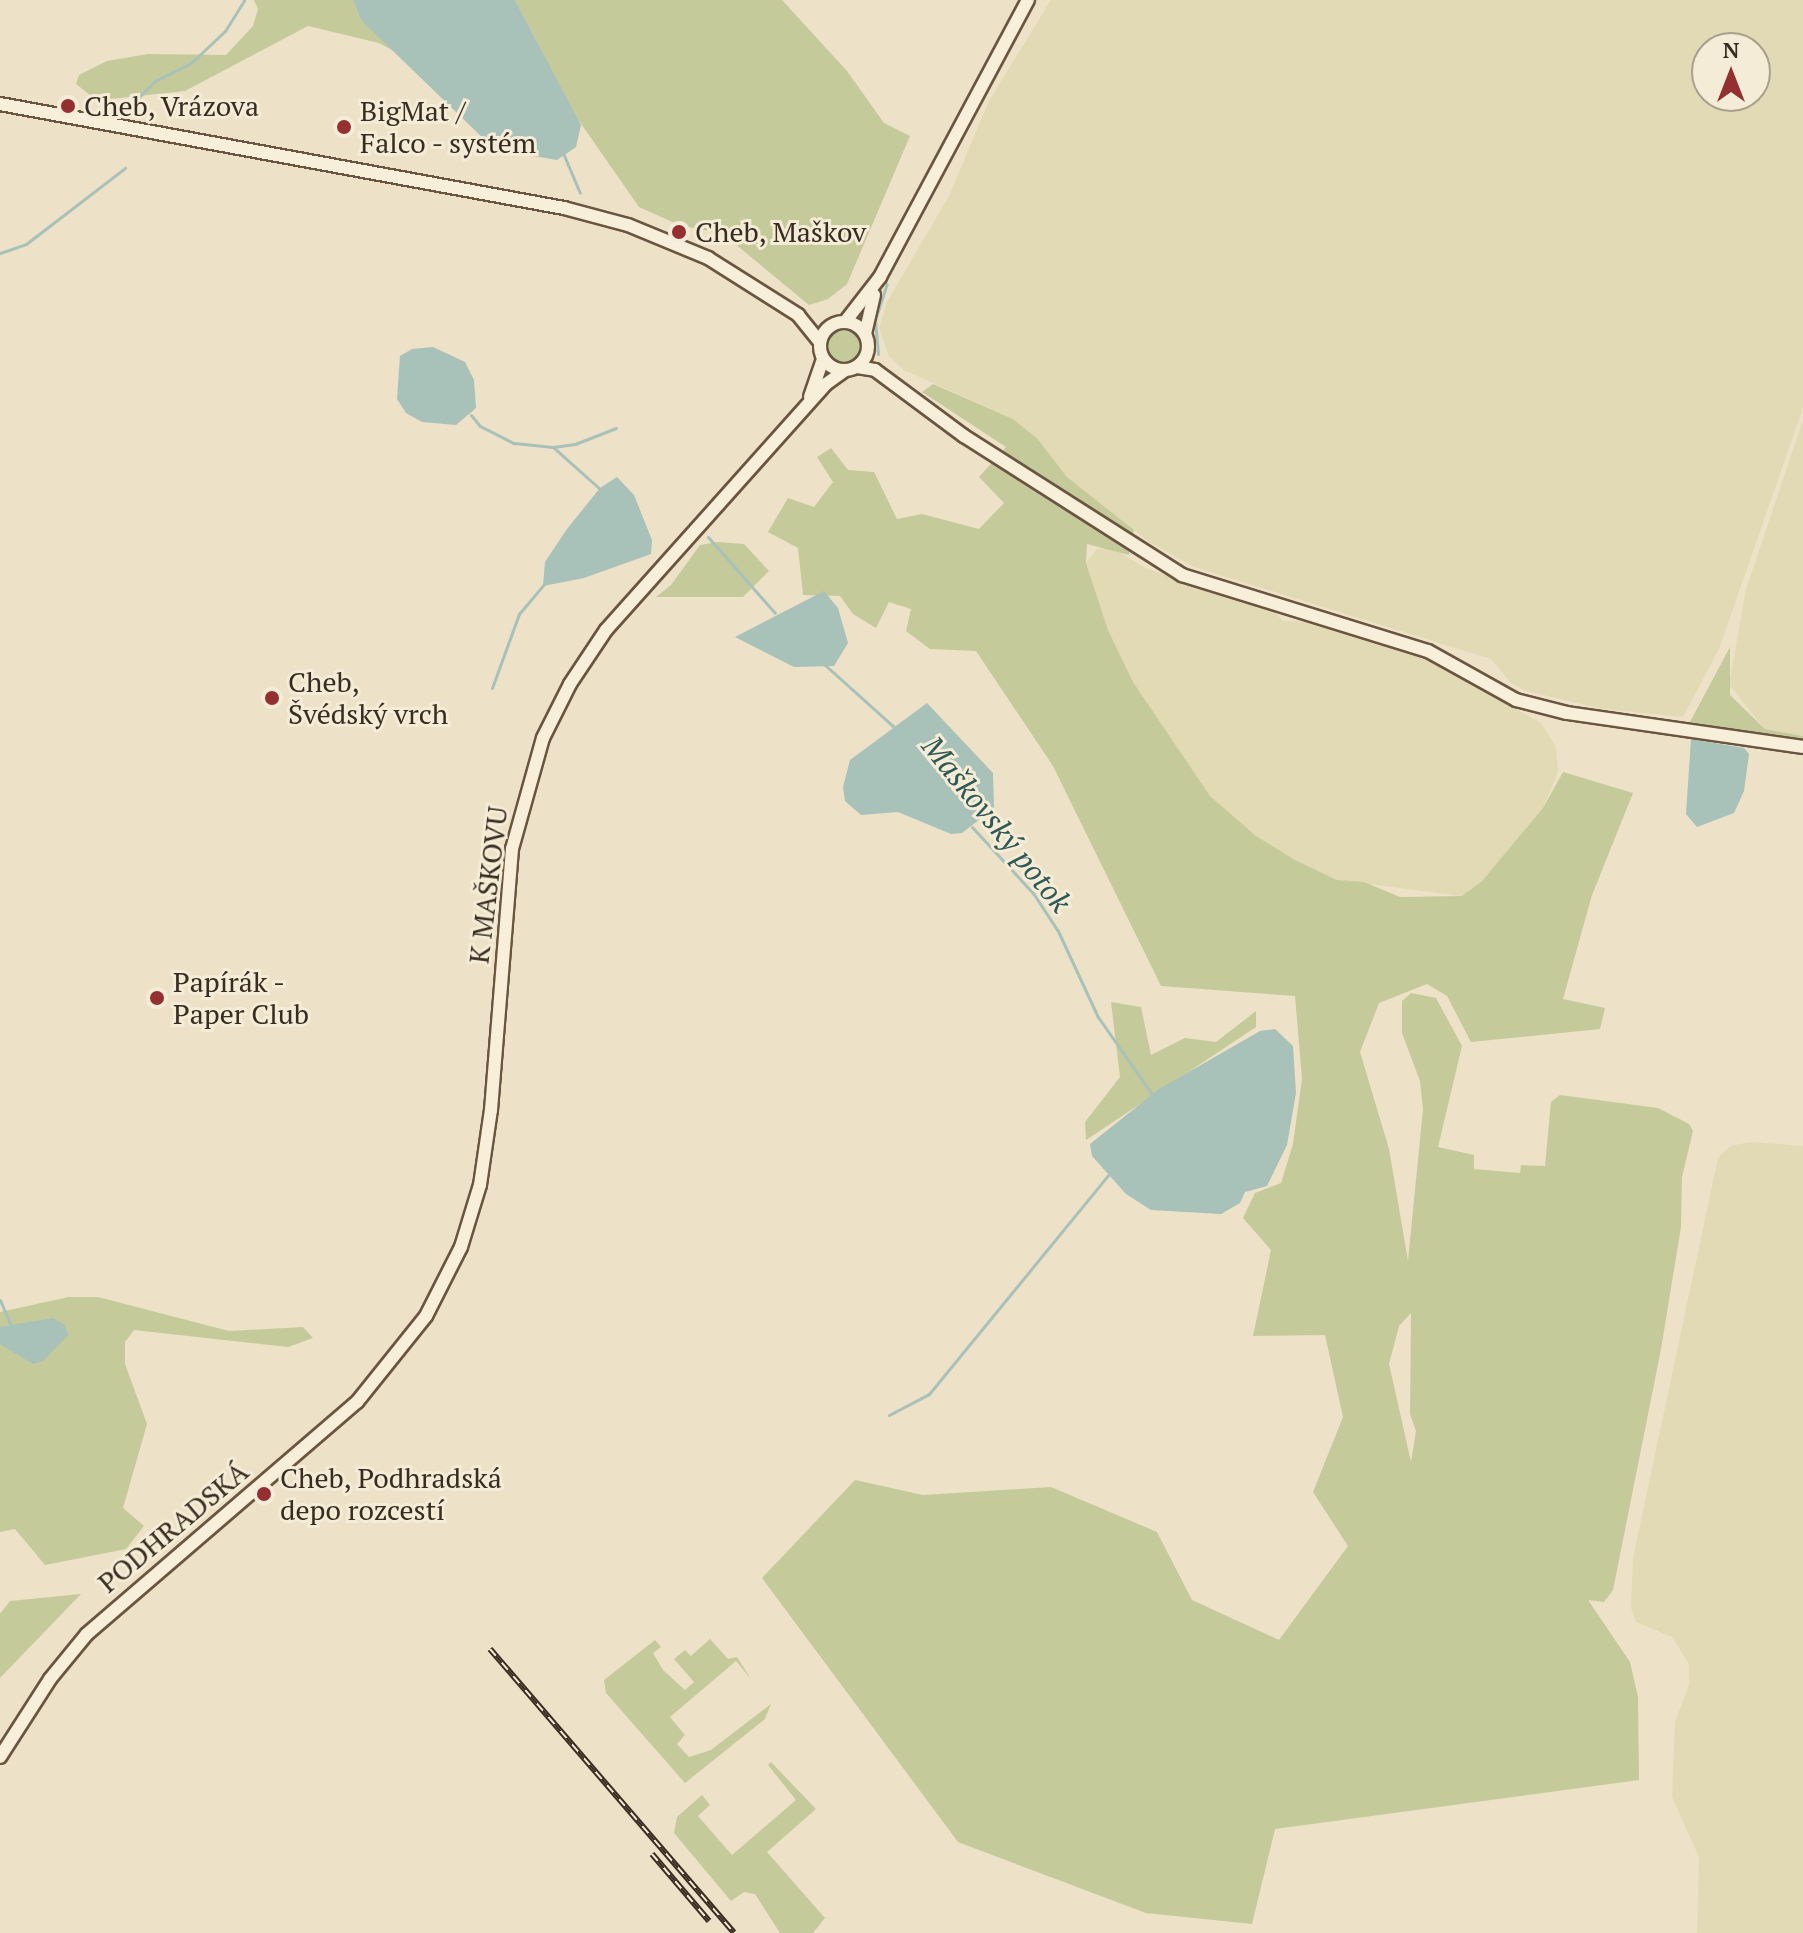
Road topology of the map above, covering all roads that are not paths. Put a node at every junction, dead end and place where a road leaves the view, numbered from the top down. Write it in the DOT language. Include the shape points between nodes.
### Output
graph roads {
  1 [pos="1028,0"];
  2 [pos="0,104"];
  3 [pos="880,277"];
  4 [pos="798,315"];
  5 [pos="839,323"];
  6 [pos="865,334"];
  7 [pos="820,342"];
  8 [pos="868,351"];
  9 [pos="823,359"];
  10 [pos="851,369"];
  11 [pos="875,370"];
  12 [pos="805,407"];
  13 [pos="1803,747"];
  14 [pos="399,1353"];
  15 [pos="0,1757"];
  1 -- 3 [label="main road"];
  2 -- 4 [label="main road" via="628,225 708,258"];
  3 -- 5 [label="main road"];
  3 -- 6 [label="main road"];
  4 -- 5 [label="main road"];
  4 -- 7 [label="main road"];
  5 -- 6 [label="main road"];
  5 -- 7 [label="main road"];
  6 -- 8 [label="main road"];
  7 -- 9 [label="main road"];
  8 -- 10 [label="main road"];
  8 -- 11 [label="main road"];
  9 -- 10 [label="main road"];
  9 -- 12 [label="main road"];
  10 -- 11 [label="main road"];
  10 -- 12 [label="main road, K MAŠKOVU"];
  11 -- 13 [label="main road" via="964,436 1182,575 1428,651 1516,700 1567,713"];
  12 -- 14 [label="main road, K MAŠKOVU" via="606,630 543,738 512,849 480,1185 449,1274"];
  14 -- 15 [label="main road, PODHRADSKÁ" via="336,1421 87,1634 50,1679"];
}
